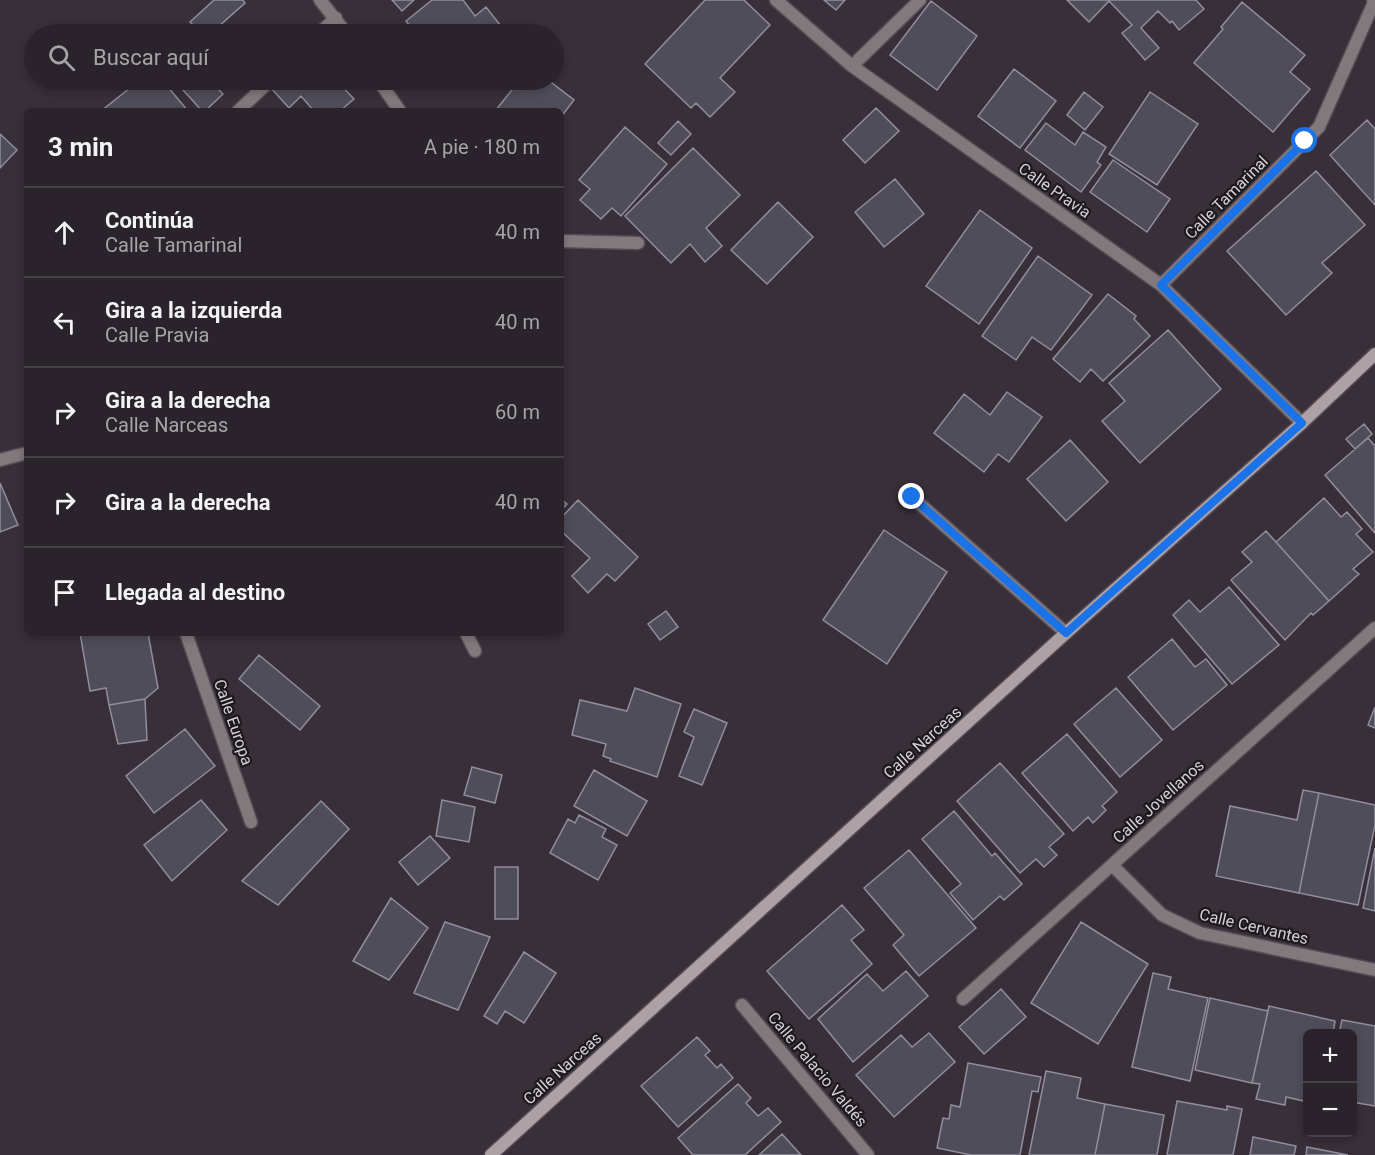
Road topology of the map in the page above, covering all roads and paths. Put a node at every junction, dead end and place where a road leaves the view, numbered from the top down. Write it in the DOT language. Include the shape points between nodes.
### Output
graph roads {
  1 [pos="320,0"];
  2 [pos="776,0"];
  3 [pos="920,0"];
  4 [pos="1374,0"];
  5 [pos="336,18"];
  6 [pos="329,24"];
  7 [pos="340,24"];
  8 [pos="852,66"];
  9 [pos="260,90"];
  10 [pos="385,90"];
  11 [pos="241,108"];
  12 [pos="398,108"];
  13 [pos="564,241"];
  14 [pos="638,243"];
  15 [pos="1161,285"];
  16 [pos="1375,354"];
  17 [pos="1302,423"];
  18 [pos="24,454"];
  19 [pos="0,460"];
  20 [pos="912,497"];
  21 [pos="1375,628"];
  22 [pos="1066,633"];
  23 [pos="187,636"];
  24 [pos="468,636"];
  25 [pos="475,651"];
  26 [pos="251,822"];
  27 [pos="1112,865"];
  28 [pos="1375,970"];
  29 [pos="963,999"];
  30 [pos="742,1005"];
  31 [pos="491,1155"];
  32 [pos="868,1155"];
  1 -- 5 [label="street"];
  2 -- 8 [label="street, Calle Pravia"];
  3 -- 8 [label="street"];
  4 -- 15 [label="street, Calle Tamarinal" via="1319,127"];
  5 -- 6 [label="street"];
  5 -- 7 [label="street"];
  8 -- 15 [label="street, Calle Pravia"];
  9 -- 11 [label="street"];
  10 -- 12 [label="street"];
  13 -- 14 [label="street"];
  15 -- 17 [label="street, Calle Pravia"];
  16 -- 17 [label="street, Calle Narceas"];
  17 -- 22 [label="street, Calle Narceas"];
  18 -- 19 [label="street"];
  20 -- 22 [label="street"];
  21 -- 27 [label="street, Calle Jovellanos"];
  22 -- 31 [label="street, Calle Narceas"];
  23 -- 26 [label="street, Calle Europa"];
  24 -- 25 [label="street"];
  27 -- 28 [label="street, Calle Cervantes" via="1162,915 1200,933"];
  27 -- 29 [label="street, Calle Jovellanos"];
  30 -- 32 [label="street, Calle Palacio Valdés"];
}
